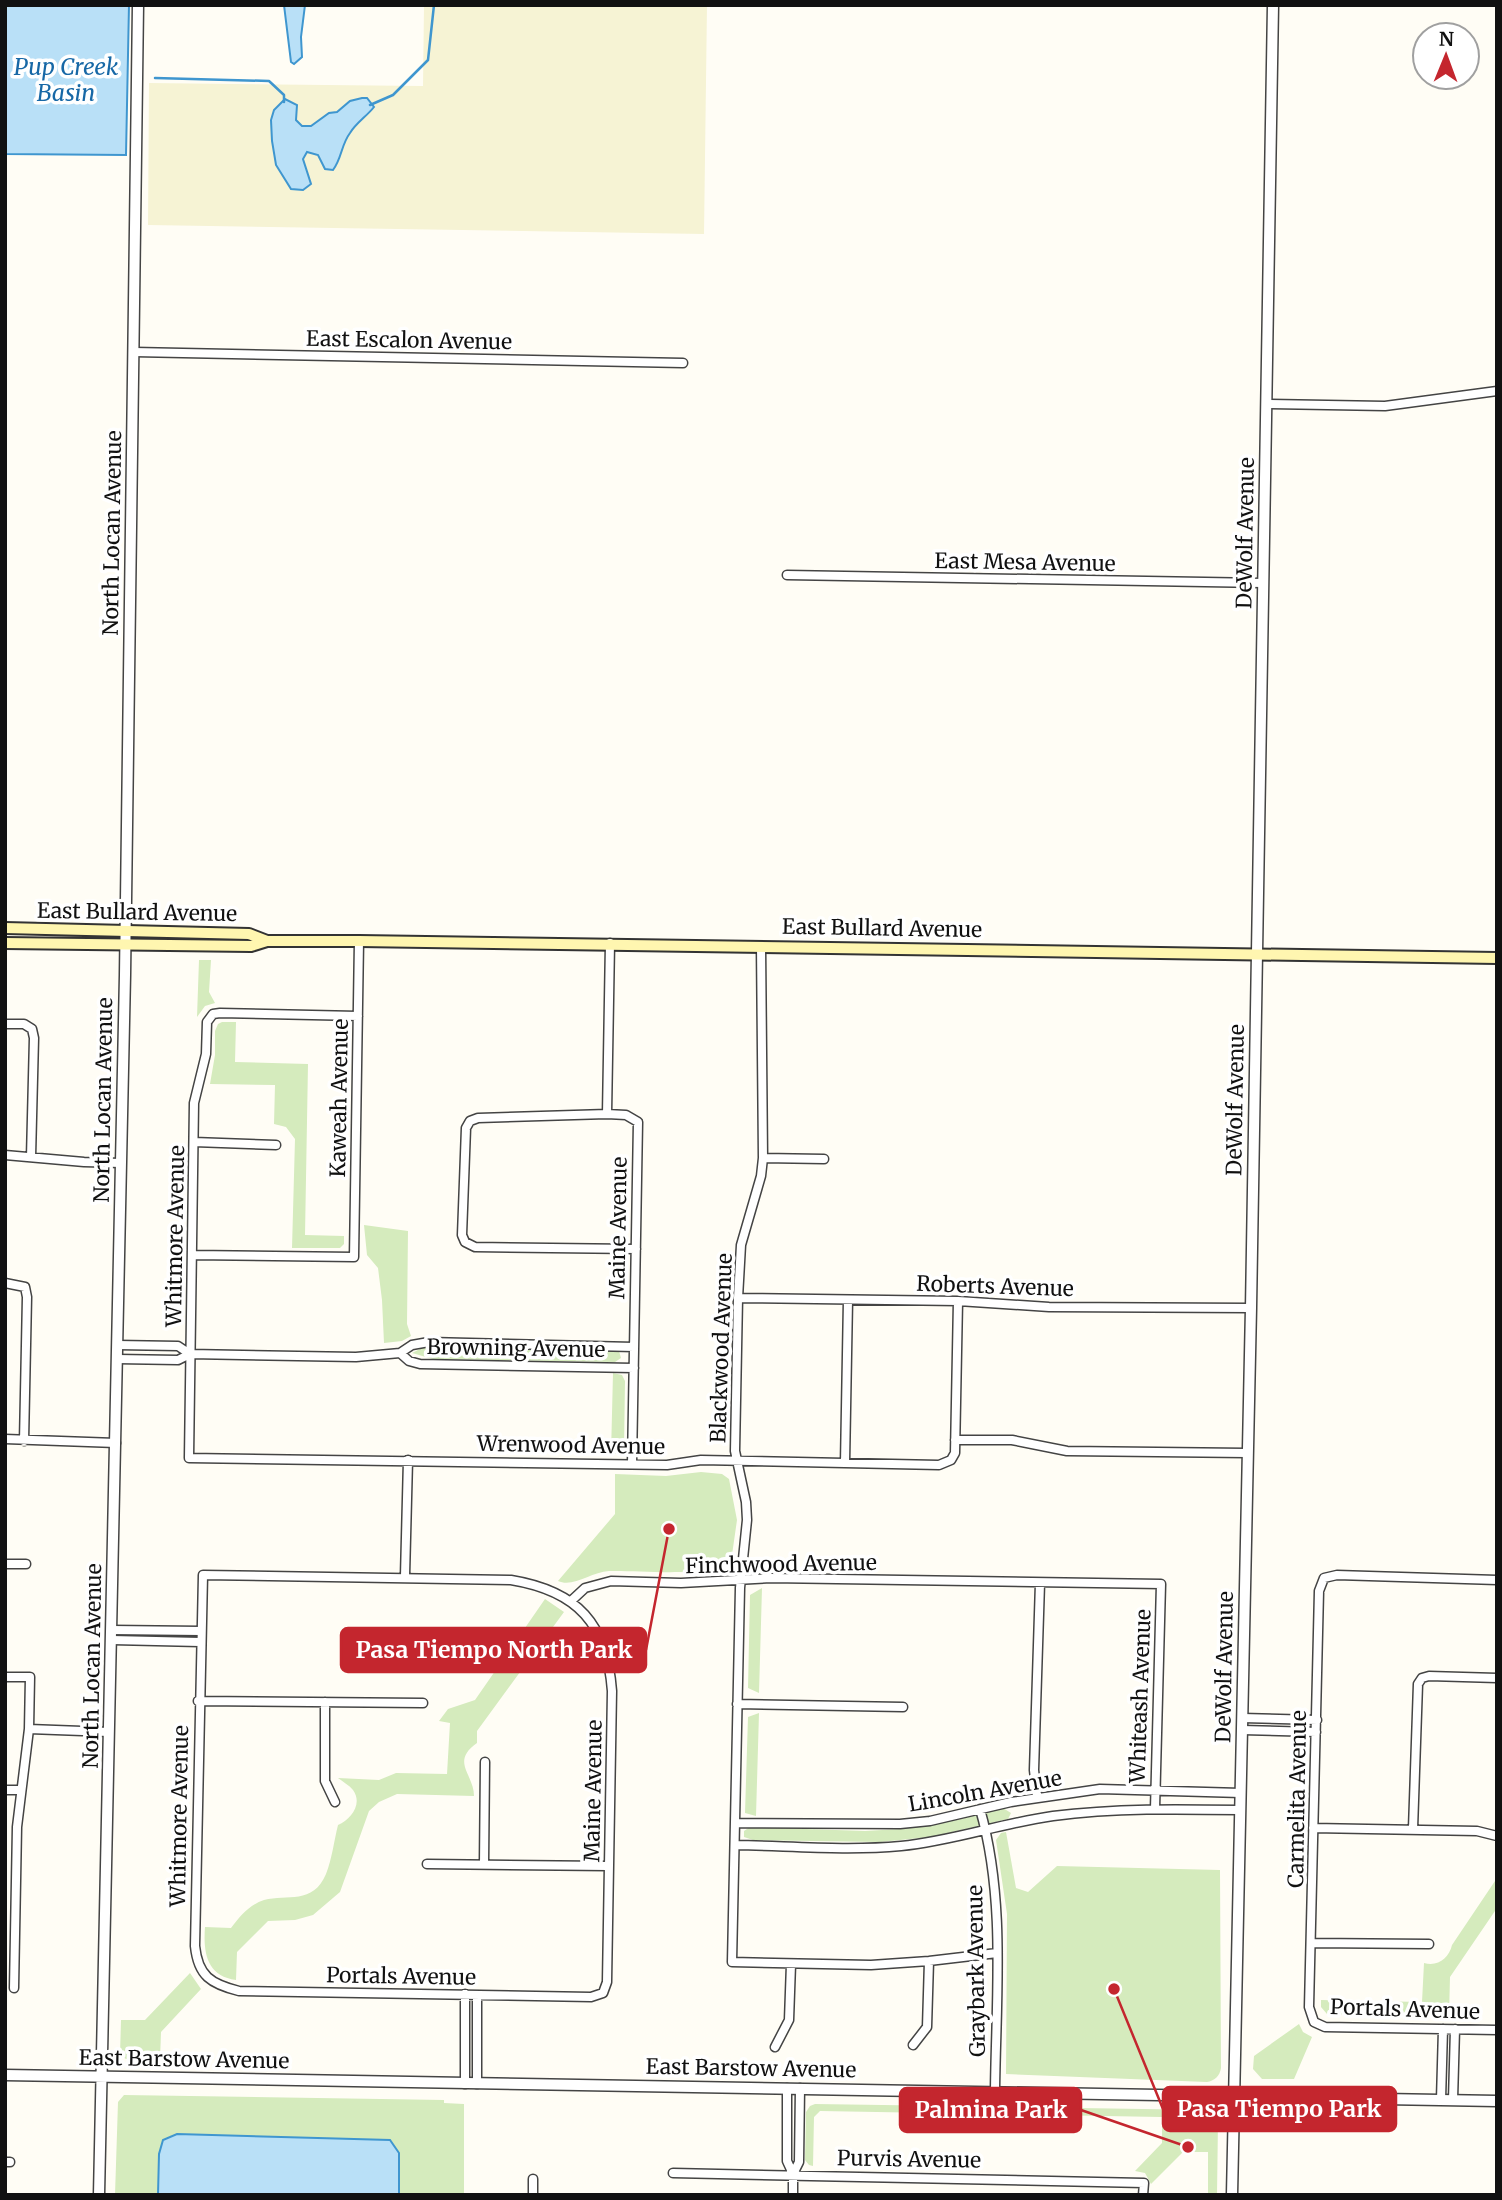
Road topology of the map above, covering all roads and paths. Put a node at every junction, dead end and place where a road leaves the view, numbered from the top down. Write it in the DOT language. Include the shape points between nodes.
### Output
graph roads {
  1 [pos="138,5"];
  2 [pos="1273,5"];
  3 [pos="134,352"];
  4 [pos="683,363"];
  5 [pos="1497,391"];
  6 [pos="1266,404"];
  7 [pos="787,575"];
  8 [pos="1263,583"];
  9 [pos="5,928"];
  10 [pos="126,931"];
  11 [pos="359,940"];
  12 [pos="267,941"];
  13 [pos="5,943"];
  14 [pos="610,943"];
  15 [pos="126,945"];
  16 [pos="761,946"];
  17 [pos="1257,953"];
  18 [pos="1497,958"];
  19 [pos="358,1016"];
  20 [pos="5,1024"];
  21 [pos="607,1114"];
  22 [pos="194,1142"];
  23 [pos="276,1145"];
  24 [pos="5,1155"];
  25 [pos="31,1157"];
  26 [pos="763,1158"];
  27 [pos="824,1159"];
  28 [pos="121,1163"];
  29 [pos="636,1249"];
  30 [pos="192,1255"];
  31 [pos="5,1283"];
  32 [pos="738,1298"];
  33 [pos="848,1300"];
  34 [pos="958,1301"];
  35 [pos="1251,1308"];
  36 [pos="117,1345"];
  37 [pos="634,1346"];
  38 [pos="400,1353"];
  39 [pos="190,1354"];
  40 [pos="117,1359"];
  41 [pos="634,1368"];
  42 [pos="5,1439"];
  43 [pos="955,1440"];
  44 [pos="24,1441"];
  45 [pos="116,1443"];
  46 [pos="1247,1452"];
  47 [pos="189,1458"];
  48 [pos="408,1461"];
  49 [pos="737,1461"];
  50 [pos="845,1463"];
  51 [pos="632,1464"];
  52 [pos="5,1564"];
  53 [pos="26,1564"];
  54 [pos="405,1576"];
  55 [pos="741,1578"];
  56 [pos="1497,1580"];
  57 [pos="1040,1583"];
  58 [pos="1161,1584"];
  59 [pos="571,1601"];
  60 [pos="201,1631"];
  61 [pos="112,1635"];
  62 [pos="200,1642"];
  63 [pos="5,1676"];
  64 [pos="1497,1678"];
  65 [pos="198,1701"];
  66 [pos="325,1702"];
  67 [pos="424,1703"];
  68 [pos="737,1704"];
  69 [pos="903,1707"];
  70 [pos="1242,1718"];
  71 [pos="1317,1720"];
  72 [pos="29,1729"];
  73 [pos="1242,1730"];
  74 [pos="109,1732"];
  75 [pos="1316,1732"];
  76 [pos="485,1762"];
  77 [pos="5,1790"];
  78 [pos="20,1790"];
  79 [pos="1155,1790"];
  80 [pos="1241,1793"];
  81 [pos="1037,1797"];
  82 [pos="335,1802"];
  83 [pos="980,1810"];
  84 [pos="1155,1810"];
  85 [pos="1240,1810"];
  86 [pos="736,1823"];
  87 [pos="1313,1828"];
  88 [pos="985,1829"];
  89 [pos="1413,1829"];
  90 [pos="1497,1836"];
  91 [pos="736,1845"];
  92 [pos="427,1864"];
  93 [pos="484,1864"];
  94 [pos="608,1866"];
  95 [pos="5,1901"];
  96 [pos="16,1902"];
  97 [pos="1311,1943"];
  98 [pos="1429,1944"];
  99 [pos="997,1953"];
  100 [pos="929,1961"];
  101 [pos="791,1964"];
  102 [pos="203,1973"];
  103 [pos="14,1988"];
  104 [pos="604,1993"];
  105 [pos="466,1994"];
  106 [pos="477,1995"];
  107 [pos="1314,2022"];
  108 [pos="1443,2029"];
  109 [pos="1455,2029"];
  110 [pos="1497,2030"];
  111 [pos="913,2045"];
  112 [pos="775,2047"];
  113 [pos="5,2075"];
  114 [pos="102,2078"];
  115 [pos="471,2084"];
  116 [pos="787,2088"];
  117 [pos="800,2088"];
  118 [pos="995,2091"];
  119 [pos="1234,2095"];
  120 [pos="1441,2100"];
  121 [pos="1453,2100"];
  122 [pos="1497,2101"];
  123 [pos="673,2173"];
  124 [pos="793,2174"];
  125 [pos="533,2179"];
  126 [pos="99,2195"];
  127 [pos="533,2195"];
  128 [pos="793,2195"];
  129 [pos="1143,2195"];
  130 [pos="1232,2195"];
  1 -- 3 [label="street, North Locan Avenue"];
  2 -- 6 [label="street, DeWolf Avenue"];
  3 -- 4 [label="street, East Escalon Avenue"];
  3 -- 10 [label="street, North Locan Avenue"];
  5 -- 6 [label="street" via="1385,406"];
  6 -- 8 [label="street, DeWolf Avenue"];
  7 -- 8 [label="street, East Mesa Avenue"];
  8 -- 17 [label="street, DeWolf Avenue"];
  9 -- 10 [label="main road, East Bullard Avenue"];
  10 -- 12 [label="main road, East Bullard Avenue" via="248,934"];
  10 -- 15 [label="street, North Locan Avenue"];
  11 -- 12 [label="main road, East Bullard Avenue"];
  11 -- 14 [label="main road, East Bullard Avenue"];
  11 -- 19 [label="street, Kaweah Avenue"];
  12 -- 15 [label="main road, East Bullard Avenue" via="251,946"];
  13 -- 15 [label="main road, East Bullard Avenue"];
  14 -- 16 [label="main road, East Bullard Avenue"];
  14 -- 21 [label="street"];
  15 -- 28 [label="street, North Locan Avenue"];
  16 -- 17 [label="main road, East Bullard Avenue"];
  16 -- 26 [label="street, Blackwood Avenue"];
  17 -- 18 [label="main road, East Bullard Avenue"];
  17 -- 35 [label="street, DeWolf Avenue"];
  19 -- 22 [label="street, Whitmore Avenue" via="220,1013 210,1017 194,1102"];
  19 -- 30 [label="street, Kaweah Avenue" via="354,1257"];
  20 -- 25 [label="street" via="24,1024 32,1029 34,1038"];
  21 -- 29 [label="street, Maine Avenue" via="626,1115 638,1122"];
  21 -- 29 [label="street" via="470,1121 466,1128 462,1235 475,1247"];
  22 -- 23 [label="street"];
  22 -- 30 [label="street, Whitmore Avenue"];
  24 -- 25 [label="street"];
  25 -- 28 [label="street"];
  26 -- 27 [label="street"];
  26 -- 32 [label="street, Blackwood Avenue" via="741,1245"];
  28 -- 36 [label="street, North Locan Avenue"];
  29 -- 37 [label="street, Maine Avenue"];
  30 -- 39 [label="street, Whitmore Avenue"];
  31 -- 44 [label="street" via="25,1287 27,1297"];
  32 -- 33 [label="street, Roberts Avenue"];
  32 -- 49 [label="street, Blackwood Avenue"];
  33 -- 34 [label="street, Roberts Avenue"];
  33 -- 50 [label="street"];
  34 -- 35 [label="street, Roberts Avenue" via="1049,1307"];
  34 -- 43 [label="street"];
  35 -- 46 [label="street, DeWolf Avenue"];
  36 -- 39 [label="street, Browning Avenue" via="178,1346"];
  36 -- 40 [label="street, North Locan Avenue"];
  37 -- 38 [label="street, Browning Avenue" via="429,1342"];
  37 -- 41 [label="street, Maine Avenue"];
  38 -- 39 [label="street, Browning Avenue" via="356,1357"];
  38 -- 41 [label="street, Browning Avenue" via="420,1364"];
  39 -- 40 [label="street, Browning Avenue" via="178,1360"];
  39 -- 47 [label="street, Whitmore Avenue"];
  40 -- 45 [label="street, North Locan Avenue"];
  41 -- 51 [label="street, Maine Avenue"];
  42 -- 44 [label="street"];
  43 -- 46 [label="street" via="1012,1440 1067,1451"];
  43 -- 50 [label="street, Wrenwood Avenue" via="951,1460 939,1465"];
  44 -- 45 [label="street"];
  45 -- 61 [label="street, North Locan Avenue"];
  46 -- 70 [label="street, DeWolf Avenue"];
  47 -- 48 [label="street, Wrenwood Avenue"];
  48 -- 51 [label="street, Wrenwood Avenue"];
  48 -- 54 [label="street"];
  49 -- 50 [label="street, Wrenwood Avenue"];
  49 -- 51 [label="street, Wrenwood Avenue"];
  49 -- 55 [label="street, Blackwood Avenue" via="747,1520"];
  52 -- 53 [label="street"];
  54 -- 59 [label="street" via="511,1580 547,1588"];
  54 -- 60 [label="street, Whitmore Avenue" via="203,1574"];
  55 -- 57 [label="street, Finchwood Avenue"];
  55 -- 59 [label="street, Finchwood Avenue" via="602,1582 585,1588"];
  55 -- 68 [label="street, Blackwood Avenue"];
  56 -- 71 [label="street, Carmelita Avenue" via="1324,1578 1319,1591"];
  57 -- 58 [label="street, Finchwood Avenue"];
  57 -- 81 [label="street"];
  58 -- 79 [label="street, Whiteash Avenue"];
  59 -- 94 [label="street, Maine Avenue" via="603,1641 610,1666"];
  60 -- 61 [label="street"];
  60 -- 62 [label="street, Whitmore Avenue"];
  61 -- 62 [label="street"];
  61 -- 74 [label="street, North Locan Avenue"];
  62 -- 65 [label="street, Whitmore Avenue"];
  63 -- 72 [label="street" via="30,1677"];
  64 -- 89 [label="street" via="1422,1678 1416,1694"];
  65 -- 66 [label="street"];
  65 -- 102 [label="street, Whitmore Avenue" via="195,1946 196,1962"];
  66 -- 67 [label="street"];
  66 -- 82 [label="street" via="325,1781"];
  68 -- 69 [label="street"];
  68 -- 86 [label="street, Blackwood Avenue"];
  70 -- 71 [label="street"];
  70 -- 73 [label="street, DeWolf Avenue"];
  71 -- 75 [label="street, Carmelita Avenue"];
  72 -- 74 [label="street"];
  72 -- 78 [label="street"];
  73 -- 75 [label="street"];
  73 -- 80 [label="street, DeWolf Avenue"];
  74 -- 114 [label="street, North Locan Avenue"];
  75 -- 87 [label="street, Carmelita Avenue"];
  76 -- 93 [label="street"];
  77 -- 78 [label="street"];
  78 -- 96 [label="street"];
  79 -- 80 [label="street, Lincoln Avenue"];
  79 -- 81 [label="street, Lincoln Avenue" via="1100,1789"];
  79 -- 84 [label="street, Whiteash Avenue"];
  80 -- 85 [label="street, DeWolf Avenue"];
  81 -- 83 [label="street, Lincoln Avenue"];
  83 -- 86 [label="street, Lincoln Avenue" via="900,1824"];
  83 -- 88 [label="street, Graybark Avenue"];
  84 -- 85 [label="street, Lincoln Avenue"];
  84 -- 88 [label="street, Lincoln Avenue" via="1053,1816"];
  85 -- 119 [label="street, DeWolf Avenue"];
  86 -- 91 [label="street, Blackwood Avenue"];
  87 -- 89 [label="street"];
  87 -- 97 [label="street, Carmelita Avenue"];
  88 -- 91 [label="street, Lincoln Avenue" via="925,1843 872,1847"];
  88 -- 99 [label="street, Graybark Avenue" via="995,1895"];
  89 -- 90 [label="street"];
  91 -- 101 [label="street, Blackwood Avenue" via="732,1962"];
  92 -- 93 [label="street"];
  93 -- 94 [label="street"];
  94 -- 104 [label="street, Maine Avenue"];
  95 -- 96 [label="street"];
  96 -- 103 [label="street"];
  97 -- 98 [label="street"];
  97 -- 107 [label="street, Carmelita Avenue" via="1309,2007"];
  99 -- 100 [label="street"];
  99 -- 118 [label="street, Graybark Avenue"];
  100 -- 101 [label="street"];
  100 -- 111 [label="street" via="927,2027"];
  101 -- 112 [label="street" via="789,2020"];
  102 -- 105 [label="street, Portals Avenue" via="218,1986 239,1991"];
  104 -- 106 [label="street, Portals Avenue" via="591,1997"];
  105 -- 106 [label="street, Portals Avenue"];
  105 -- 115 [label="street"];
  106 -- 115 [label="street"];
  107 -- 108 [label="street, Portals Avenue" via="1325,2027"];
  108 -- 109 [label="street, Portals Avenue"];
  108 -- 120 [label="street"];
  109 -- 110 [label="street, Portals Avenue"];
  109 -- 121 [label="street"];
  113 -- 114 [label="street, East Barstow Avenue"];
  114 -- 115 [label="street, East Barstow Avenue"];
  114 -- 126 [label="street, North Locan Avenue"];
  115 -- 116 [label="street, East Barstow Avenue"];
  116 -- 117 [label="street, East Barstow Avenue"];
  116 -- 124 [label="street" via="787,2161"];
  117 -- 118 [label="street, East Barstow Avenue"];
  117 -- 124 [label="street" via="799,2162"];
  118 -- 119 [label="street, East Barstow Avenue"];
  119 -- 120 [label="street, East Barstow Avenue"];
  119 -- 130 [label="street, DeWolf Avenue"];
  120 -- 121 [label="street, East Barstow Avenue"];
  121 -- 122 [label="street, East Barstow Avenue"];
  123 -- 124 [label="street, Purvis Avenue"];
  124 -- 128 [label="street"];
  124 -- 129 [label="street, Purvis Avenue" via="1144,2183"];
  125 -- 127 [label="street"];
}
